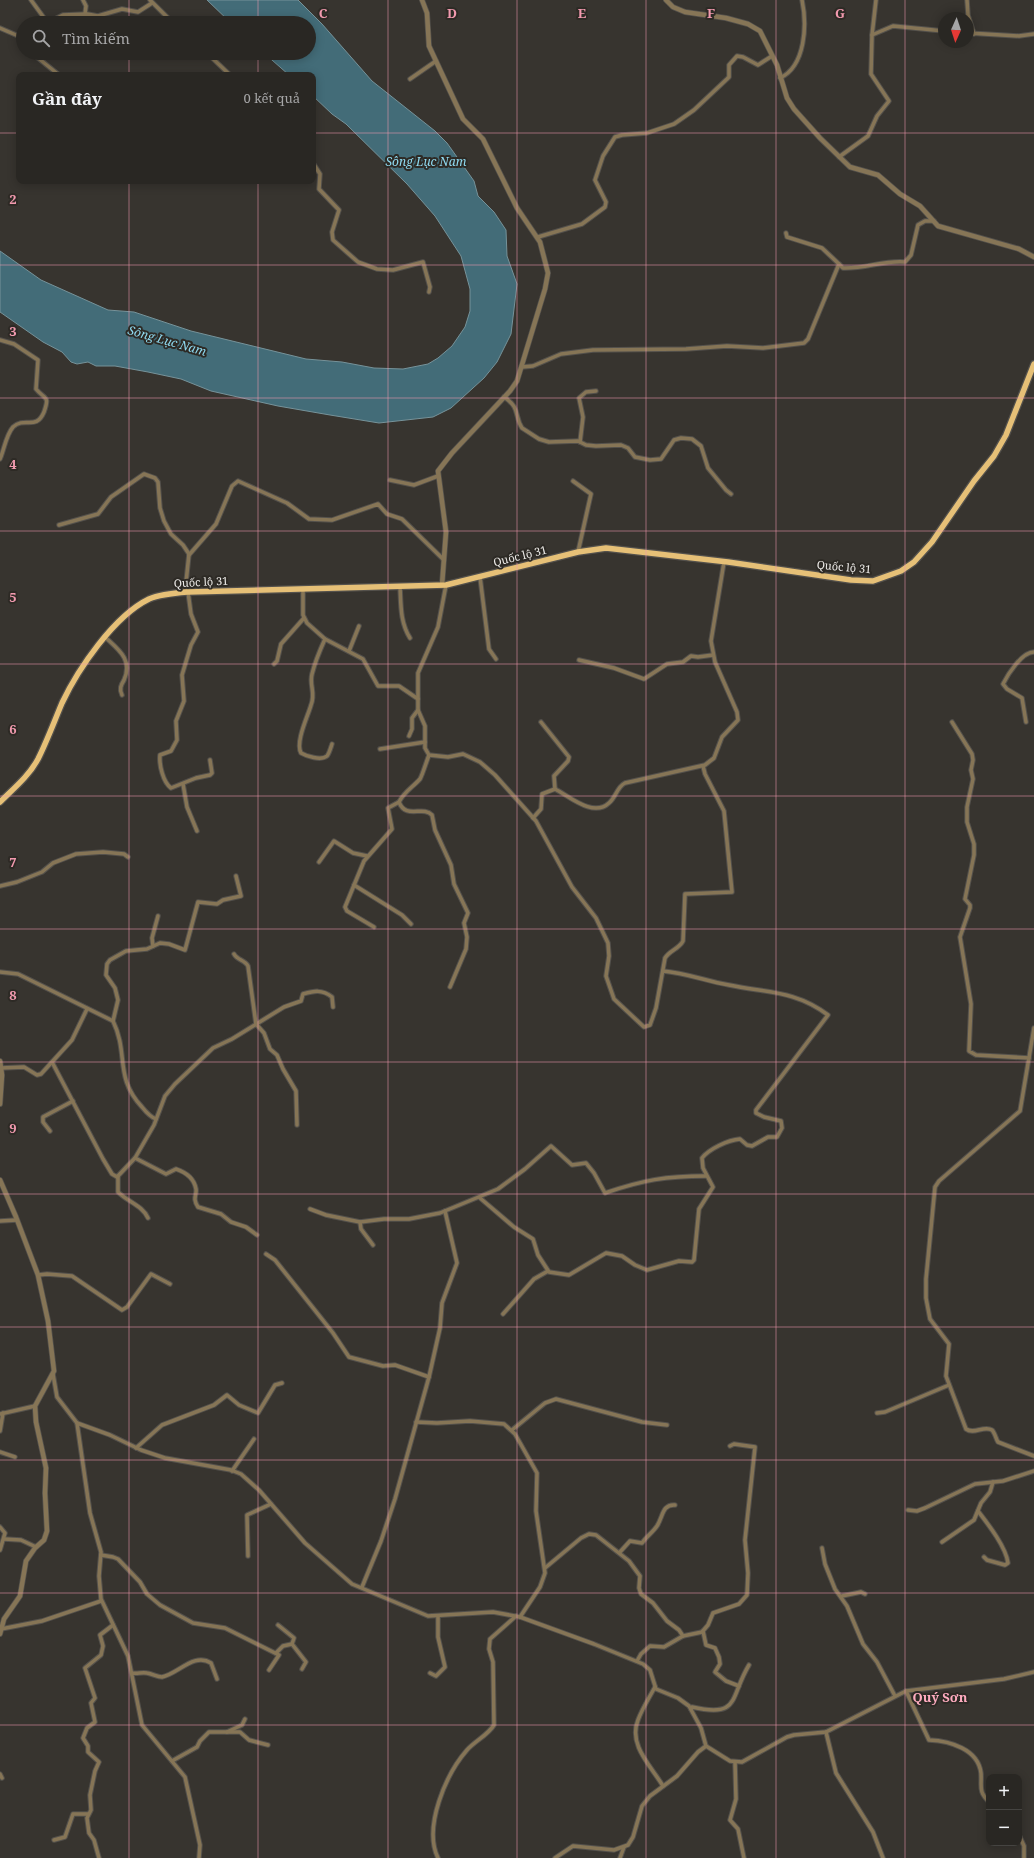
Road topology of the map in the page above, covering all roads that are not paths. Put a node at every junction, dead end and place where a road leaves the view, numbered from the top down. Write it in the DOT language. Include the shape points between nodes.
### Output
graph roads {
  1 [pos="31,0"];
  2 [pos="83,0"];
  3 [pos="422,0"];
  4 [pos="666,0"];
  5 [pos="802,0"];
  6 [pos="876,0"];
  7 [pos="967,0"];
  8 [pos="151,1"];
  9 [pos="968,12"];
  10 [pos="85,14"];
  11 [pos="42,16"];
  12 [pos="60,16"];
  13 [pos="166,16"];
  14 [pos="0,28"];
  15 [pos="938,30"];
  16 [pos="974,34"];
  17 [pos="1034,34"];
  18 [pos="16,35"];
  19 [pos="872,35"];
  20 [pos="772,56"];
  21 [pos="41,60"];
  22 [pos="214,60"];
  23 [pos="436,60"];
  24 [pos="55,72"];
  25 [pos="227,72"];
  26 [pos="780,78"];
  27 [pos="410,79"];
  28 [pos="839,157"];
  29 [pos="316,168"];
  30 [pos="934,221"];
  31 [pos="786,233"];
  32 [pos="538,237"];
  33 [pos="1034,257"];
  34 [pos="838,264"];
  35 [pos="429,292"];
  36 [pos="0,340"];
  37 [pos="1034,364"];
  38 [pos="522,367"];
  39 [pos="596,391"];
  40 [pos="504,397"];
  41 [pos="580,442"];
  42 [pos="0,459"];
  43 [pos="438,476"];
  44 [pos="390,480"];
  45 [pos="574,481"];
  46 [pos="731,494"];
  47 [pos="59,525"];
  48 [pos="578,552"];
  49 [pos="189,555"];
  50 [pos="444,560"];
  51 [pos="724,562"];
  52 [pos="480,577"];
  53 [pos="444,585"];
  54 [pos="400,586"];
  55 [pos="303,589"];
  56 [pos="187,592"];
  57 [pos="304,618"];
  58 [pos="359,626"];
  59 [pos="106,638"];
  60 [pos="410,638"];
  61 [pos="324,639"];
  62 [pos="349,651"];
  63 [pos="1034,652"];
  64 [pos="712,655"];
  65 [pos="496,659"];
  66 [pos="579,660"];
  67 [pos="274,664"];
  68 [pos="122,695"];
  69 [pos="418,700"];
  70 [pos="418,710"];
  71 [pos="541,722"];
  72 [pos="952,722"];
  73 [pos="1026,722"];
  74 [pos="409,736"];
  75 [pos="425,742"];
  76 [pos="332,744"];
  77 [pos="380,749"];
  78 [pos="429,755"];
  79 [pos="210,760"];
  80 [pos="703,766"];
  81 [pos="183,784"];
  82 [pos="555,789"];
  83 [pos="0,802"];
  84 [pos="398,802"];
  85 [pos="533,818"];
  86 [pos="197,831"];
  87 [pos="367,856"];
  88 [pos="128,857"];
  89 [pos="319,862"];
  90 [pos="236,876"];
  91 [pos="354,885"];
  92 [pos="0,886"];
  93 [pos="158,916"];
  94 [pos="412,924"];
  95 [pos="374,927"];
  96 [pos="153,946"];
  97 [pos="234,954"];
  98 [pos="663,971"];
  99 [pos="0,972"];
  100 [pos="450,986"];
  101 [pos="333,1007"];
  102 [pos="87,1009"];
  103 [pos="113,1021"];
  104 [pos="256,1024"];
  105 [pos="1034,1028"];
  106 [pos="1029,1058"];
  107 [pos="0,1061"];
  108 [pos="52,1062"];
  109 [pos="1,1068"];
  110 [pos="73,1101"];
  111 [pos="0,1104"];
  112 [pos="156,1119"];
  113 [pos="297,1125"];
  114 [pos="50,1131"];
  115 [pos="135,1158"];
  116 [pos="118,1176"];
  117 [pos="706,1176"];
  118 [pos="0,1180"];
  119 [pos="480,1198"];
  120 [pos="310,1209"];
  121 [pos="444,1211"];
  122 [pos="148,1218"];
  123 [pos="17,1220"];
  124 [pos="0,1221"];
  125 [pos="360,1222"];
  126 [pos="257,1235"];
  127 [pos="374,1245"];
  128 [pos="266,1254"];
  129 [pos="548,1270"];
  130 [pos="38,1275"];
  131 [pos="170,1284"];
  132 [pos="504,1314"];
  133 [pos="53,1374"];
  134 [pos="429,1376"];
  135 [pos="282,1383"];
  136 [pos="949,1384"];
  137 [pos="35,1406"];
  138 [pos="2,1414"];
  139 [pos="877,1414"];
  140 [pos="78,1422"];
  141 [pos="416,1422"];
  142 [pos="667,1425"];
  143 [pos="512,1430"];
  144 [pos="0,1431"];
  145 [pos="254,1439"];
  146 [pos="730,1446"];
  147 [pos="136,1448"];
  148 [pos="0,1452"];
  149 [pos="1034,1456"];
  150 [pos="14,1457"];
  151 [pos="232,1470"];
  152 [pos="1034,1471"];
  153 [pos="993,1482"];
  154 [pos="271,1504"];
  155 [pos="675,1505"];
  156 [pos="908,1510"];
  157 [pos="978,1511"];
  158 [pos="0,1526"];
  159 [pos="4,1539"];
  160 [pos="942,1542"];
  161 [pos="36,1546"];
  162 [pos="822,1548"];
  163 [pos="0,1550"];
  164 [pos="620,1552"];
  165 [pos="101,1555"];
  166 [pos="248,1556"];
  167 [pos="984,1558"];
  168 [pos="545,1568"];
  169 [pos="362,1587"];
  170 [pos="865,1594"];
  171 [pos="842,1596"];
  172 [pos="101,1601"];
  173 [pos="438,1616"];
  174 [pos="518,1617"];
  175 [pos="113,1625"];
  176 [pos="278,1625"];
  177 [pos="1,1627"];
  178 [pos="703,1631"];
  179 [pos="683,1636"];
  180 [pos="292,1644"];
  181 [pos="276,1653"];
  182 [pos="637,1661"];
  183 [pos="749,1664"];
  184 [pos="302,1669"];
  185 [pos="269,1670"];
  186 [pos="430,1672"];
  187 [pos="1034,1672"];
  188 [pos="132,1673"];
  189 [pos="217,1678"];
  190 [pos="739,1686"];
  191 [pos="655,1687"];
  192 [pos="906,1691"];
  193 [pos="895,1696"];
  194 [pos="691,1710"];
  195 [pos="245,1719"];
  196 [pos="227,1732"];
  197 [pos="826,1732"];
  198 [pos="268,1745"];
  199 [pos="706,1746"];
  200 [pos="172,1761"];
  201 [pos="736,1762"];
  202 [pos="0,1774"];
  203 [pos="2,1778"];
  204 [pos="663,1786"];
  205 [pos="986,1798"];
  206 [pos="88,1814"];
  207 [pos="54,1840"];
  208 [pos="1022,1842"];
  209 [pos="624,1847"];
  210 [pos="99,1858"];
  211 [pos="199,1858"];
  212 [pos="438,1858"];
  213 [pos="554,1858"];
  214 [pos="620,1858"];
  215 [pos="744,1858"];
  216 [pos="883,1858"];
  217 [pos="1024,1858"];
  1 -- 11 [label="street"];
  2 -- 10 [label="street" via="86,6"];
  3 -- 23 [label="street" via="427,13 428,40"];
  4 -- 20 [label="street" via="684,12 720,16 755,27 765,37"];
  5 -- 26 [label="street" via="802,46 789,72"];
  6 -- 19 [label="street"];
  7 -- 9 [label="street"];
  8 -- 10 [label="street" via="138,12 122,9 98,16"];
  8 -- 13 [label="street"];
  10 -- 12 [label="street"];
  14 -- 18 [label="street"];
  15 -- 19 [label="street" via="893,26"];
  16 -- 17 [label="street"];
  19 -- 28 [label="street" via="871,74 889,101 877,116 868,136"];
  20 -- 26 [label="street"];
  20 -- 32 [label="street" via="758,65 737,56 729,65 729,77 681,120 657,131 615,137 603,156 594,180 606,202 606,207 582,224"];
  21 -- 24 [label="street"];
  22 -- 25 [label="street"];
  23 -- 27 [label="street"];
  23 -- 32 [label="street" via="463,119 483,139 517,208"];
  26 -- 28 [label="street" via="794,109"];
  28 -- 30 [label="street" via="856,169 878,175 900,194 920,206"];
  29 -- 35 [label="street" via="320,174 319,189 339,210 332,232 333,240 358,262 376,269 393,270 423,262"];
  30 -- 33 [label="street" via="945,229 1019,249"];
  30 -- 34 [label="street" via="925,221 918,225 911,254 905,262 891,261 849,268 843,268"];
  31 -- 34 [label="street" via="787,237 822,248"];
  32 -- 38 [label="street" via="547,265 547,281"];
  34 -- 38 [label="street" via="808,339 801,344 763,348 727,346 593,350 561,354 533,366"];
  36 -- 42 [label="street" via="14,344 38,360 36,389 46,397 47,402 40,420 20,424 12,429"];
  37 -- 51 [label="highway, Quốc lộ 31" via="1006,435 992,458 932,542 914,562 901,571 873,581 862,581"];
  38 -- 40 [label="street" via="517,381"];
  39 -- 41 [label="street" via="586,392 579,398 583,422"];
  40 -- 41 [label="street" via="511,401 518,413 521,426 529,434 544,441"];
  40 -- 43 [label="street" via="452,452 440,467"];
  41 -- 46 [label="street" via="590,446 621,445 628,448 635,457 650,460 661,459 674,440 687,437 698,443 708,468"];
  43 -- 44 [label="street" via="414,485"];
  43 -- 50 [label="street" via="446,528"];
  45 -- 48 [label="street" via="592,494"];
  47 -- 49 [label="street" via="98,514 111,497 144,474 158,482 164,521 171,534 185,547"];
  48 -- 51 [label="highway, Quốc lộ 31" via="619,549"];
  48 -- 52 [label="highway, Quốc lộ 31"];
  49 -- 50 [label="street" via="216,524 232,486 238,481 287,503 311,520 332,520 378,504 388,514 402,520"];
  49 -- 56 [label="street"];
  50 -- 53 [label="street"];
  51 -- 64 [label="street" via="712,631"];
  52 -- 53 [label="highway, Quốc lộ 31"];
  52 -- 65 [label="street" via="489,649"];
  53 -- 54 [label="highway, Quốc lộ 31"];
  53 -- 69 [label="street" via="443,609 438,627 418,673"];
  54 -- 55 [label="highway, Quốc lộ 31"];
  54 -- 60 [label="street" via="403,628"];
  55 -- 56 [label="highway, Quốc lộ 31"];
  55 -- 57 [label="street"];
  56 -- 59 [label="highway, Quốc lộ 31" via="149,599 124,618"];
  56 -- 81 [label="street" via="198,632 191,645 182,676 184,701 176,721 177,740 171,751 159,759 170,787"];
  57 -- 61 [label="street"];
  57 -- 67 [label="street" via="281,644"];
  58 -- 62 [label="street"];
  59 -- 68 [label="street" via="126,661 126,672 120,688"];
  59 -- 83 [label="highway, Quốc lộ 31" via="74,680 35,765"];
  61 -- 62 [label="street"];
  61 -- 76 [label="street" via="312,674 313,697 299,748 301,753 308,756 324,757"];
  62 -- 69 [label="street" via="365,660 378,686 399,686"];
  63 -- 73 [label="street" via="1025,656 1003,684 1022,698"];
  64 -- 66 [label="street" via="691,656 683,662 667,664 644,679 614,668"];
  64 -- 80 [label="street" via="737,712 738,720 722,737 714,758"];
  69 -- 70 [label="street"];
  70 -- 74 [label="street" via="412,718"];
  70 -- 75 [label="street" via="425,726"];
  71 -- 82 [label="street" via="569,757 555,774"];
  72 -- 106 [label="street" via="972,754 973,760 967,819 974,844 974,855 965,899 970,908 960,937 971,1004 969,1051 976,1055"];
  75 -- 77 [label="street"];
  75 -- 78 [label="street" via="425,750"];
  78 -- 84 [label="street" via="421,778"];
  78 -- 85 [label="street" via="448,757 463,754 477,761 495,775"];
  79 -- 81 [label="street" via="211,774"];
  80 -- 82 [label="street" via="625,783 609,803 599,807 585,806"];
  80 -- 98 [label="street" via="724,811 732,892 685,894 683,941 680,946 668,953"];
  81 -- 86 [label="street" via="187,807"];
  82 -- 85 [label="street" via="542,794 541,809"];
  84 -- 87 [label="street" via="388,809 391,831"];
  84 -- 100 [label="street" via="402,808 410,812 427,811 432,815 435,830 451,865 454,884 467,910 468,915 464,923 466,949"];
  85 -- 98 [label="street" via="572,887 596,918 608,943 606,976 614,999 644,1027 651,1023"];
  87 -- 89 [label="street" via="353,853 334,841"];
  87 -- 91 [label="street"];
  88 -- 92 [label="street" via="124,854 103,852 76,854 53,863 42,872"];
  90 -- 96 [label="street" via="241,896 217,904 198,902 186,949 181,950 160,943"];
  91 -- 94 [label="street"];
  91 -- 95 [label="street" via="345,909"];
  93 -- 96 [label="street" via="152,938"];
  96 -- 103 [label="street" via="126,951 108,962 107,978 118,997"];
  97 -- 104 [label="street" via="248,966"];
  98 -- 117 [label="street" via="794,996 816,1006 828,1015 756,1110 756,1113 763,1117 781,1121 779,1136 752,1146 738,1139 713,1149 702,1158"];
  99 -- 102 [label="street" via="15,973"];
  101 -- 104 [label="street" via="330,995 316,991 303,994 301,1001 284,1007"];
  102 -- 103 [label="street"];
  102 -- 108 [label="street" via="72,1040"];
  103 -- 112 [label="street" via="121,1046 123,1072 128,1089 141,1106"];
  104 -- 112 [label="street" via="213,1048 175,1084 165,1096"];
  104 -- 113 [label="street" via="264,1033 270,1049 277,1055 296,1091"];
  105 -- 106 [label="street"];
  106 -- 136 [label="street" via="1020,1111 939,1181 934,1189 926,1290 930,1319 950,1346 946,1369"];
  107 -- 109 [label="street"];
  108 -- 109 [label="street" via="38,1075 24,1067"];
  108 -- 110 [label="street"];
  109 -- 111 [label="street"];
  110 -- 114 [label="street" via="43,1117 43,1122"];
  110 -- 116 [label="street" via="106,1164 112,1174"];
  112 -- 115 [label="street"];
  115 -- 116 [label="street"];
  115 -- 126 [label="street" via="166,1174 176,1169 185,1173 193,1180 196,1190 194,1197 198,1207 221,1214"];
  116 -- 122 [label="street" via="118,1192 145,1211"];
  117 -- 119 [label="street" via="656,1178 605,1193 586,1163 572,1165 551,1146 509,1182"];
  117 -- 129 [label="street" via="713,1187 699,1209 695,1258 692,1262 679,1261 647,1270 622,1256 606,1253 569,1274"];
  118 -- 123 [label="street"];
  119 -- 121 [label="street"];
  119 -- 129 [label="street" via="514,1227 533,1239 538,1255"];
  120 -- 125 [label="street" via="326,1216"];
  121 -- 125 [label="street" via="409,1219 384,1218"];
  121 -- 134 [label="street" via="457,1261 442,1303 440,1328"];
  123 -- 124 [label="street"];
  123 -- 130 [label="street"];
  125 -- 127 [label="street" via="361,1229"];
  128 -- 134 [label="street" via="275,1260 350,1357 384,1366 395,1365"];
  129 -- 132 [label="street" via="534,1279"];
  130 -- 131 [label="street" via="72,1276 122,1310 127,1307 151,1274"];
  130 -- 133 [label="street" via="48,1320"];
  133 -- 137 [label="street"];
  133 -- 140 [label="street" via="57,1397"];
  134 -- 141 [label="street"];
  135 -- 147 [label="street" via="276,1385 258,1413 239,1405 227,1394 214,1405 162,1426"];
  136 -- 139 [label="street"];
  136 -- 149 [label="street" via="963,1424 968,1430 990,1430 998,1442"];
  137 -- 138 [label="street"];
  137 -- 161 [label="street" via="46,1463 48,1527 44,1540"];
  138 -- 144 [label="street"];
  140 -- 147 [label="street"];
  140 -- 165 [label="street" via="90,1513"];
  141 -- 143 [label="street" via="470,1420 502,1423"];
  141 -- 169 [label="street" via="387,1524"];
  142 -- 143 [label="street" via="642,1422 556,1399 545,1403"];
  143 -- 168 [label="street" via="538,1476 536,1511"];
  145 -- 151 [label="street"];
  146 -- 178 [label="street" via="734,1444 756,1447 745,1540 747,1595 739,1604 713,1613"];
  147 -- 151 [label="street" via="165,1458"];
  148 -- 150 [label="street"];
  151 -- 154 [label="street" via="248,1480"];
  152 -- 153 [label="street"];
  153 -- 156 [label="street" via="975,1484 917,1511"];
  153 -- 157 [label="street"];
  154 -- 166 [label="street" via="247,1515"];
  154 -- 169 [label="street" via="305,1543 347,1581"];
  155 -- 164 [label="street" via="664,1509 656,1528 642,1543 630,1541"];
  157 -- 160 [label="street" via="974,1520"];
  157 -- 167 [label="street" via="1006,1552 1008,1563 1005,1565"];
  158 -- 159 [label="street" via="6,1533"];
  159 -- 161 [label="street" via="22,1540"];
  159 -- 163 [label="street"];
  161 -- 177 [label="street" via="25,1566 20,1596"];
  162 -- 171 [label="street" via="835,1589"];
  164 -- 168 [label="street" via="596,1534 590,1534 581,1538"];
  164 -- 179 [label="street" via="640,1576 641,1594 653,1603"];
  165 -- 172 [label="street"];
  165 -- 181 [label="street" via="118,1559 140,1582 147,1594 160,1605 193,1623 225,1628"];
  168 -- 174 [label="street" via="542,1582"];
  169 -- 173 [label="street" via="421,1614"];
  170 -- 171 [label="street" via="861,1592"];
  171 -- 193 [label="street" via="863,1644 877,1662"];
  172 -- 175 [label="street"];
  172 -- 177 [label="street" via="42,1621"];
  173 -- 174 [label="street" via="493,1612"];
  173 -- 186 [label="street" via="438,1637 445,1666 438,1676"];
  174 -- 182 [label="street"];
  174 -- 212 [label="street" via="490,1639 494,1725 475,1741 452,1770 438,1808 433,1832"];
  175 -- 188 [label="street" via="128,1653"];
  175 -- 206 [label="street" via="100,1635 103,1646 101,1655 85,1668 95,1698 91,1703 95,1722 87,1728 83,1738 90,1754 99,1760 94,1771 91,1810"];
  176 -- 180 [label="street" via="294,1638"];
  178 -- 179 [label="street"];
  178 -- 190 [label="street" via="706,1645 715,1648 719,1657 720,1664 715,1672 726,1681"];
  179 -- 182 [label="street" via="664,1647 650,1646"];
  180 -- 181 [label="street" via="283,1646"];
  180 -- 184 [label="street" via="306,1662"];
  181 -- 185 [label="street" via="279,1656"];
  182 -- 191 [label="street" via="650,1670"];
  183 -- 190 [label="street"];
  187 -- 192 [label="street" via="1004,1679"];
  188 -- 189 [label="street" via="162,1677 174,1673 190,1662 205,1661 211,1663"];
  188 -- 200 [label="street" via="142,1724"];
  190 -- 194 [label="street" via="729,1706 713,1711 692,1706"];
  191 -- 194 [label="street" via="683,1701"];
  191 -- 204 [label="street" via="638,1720 636,1739 640,1750"];
  192 -- 193 [label="street"];
  192 -- 205 [label="street" via="929,1740 960,1746 976,1759 981,1774 981,1791"];
  193 -- 197 [label="street"];
  194 -- 199 [label="street" via="701,1728"];
  195 -- 196 [label="street" via="242,1725"];
  196 -- 198 [label="street" via="241,1732 249,1740"];
  196 -- 200 [label="street" via="207,1732 197,1747"];
  197 -- 201 [label="street" via="794,1734 745,1761"];
  197 -- 216 [label="street" via="836,1773 873,1832"];
  199 -- 201 [label="street"];
  199 -- 204 [label="street" via="677,1776"];
  200 -- 211 [label="street" via="185,1778 200,1845"];
  201 -- 215 [label="street" via="736,1799 730,1820 738,1829"];
  202 -- 203 [label="street"];
  204 -- 209 [label="street" via="642,1806 633,1838"];
  206 -- 207 [label="street" via="73,1814 65,1838"];
  206 -- 210 [label="street" via="89,1833 94,1840"];
  208 -- 217 [label="street"];
  209 -- 213 [label="street" via="606,1850 573,1846"];
  209 -- 214 [label="street"];
}
